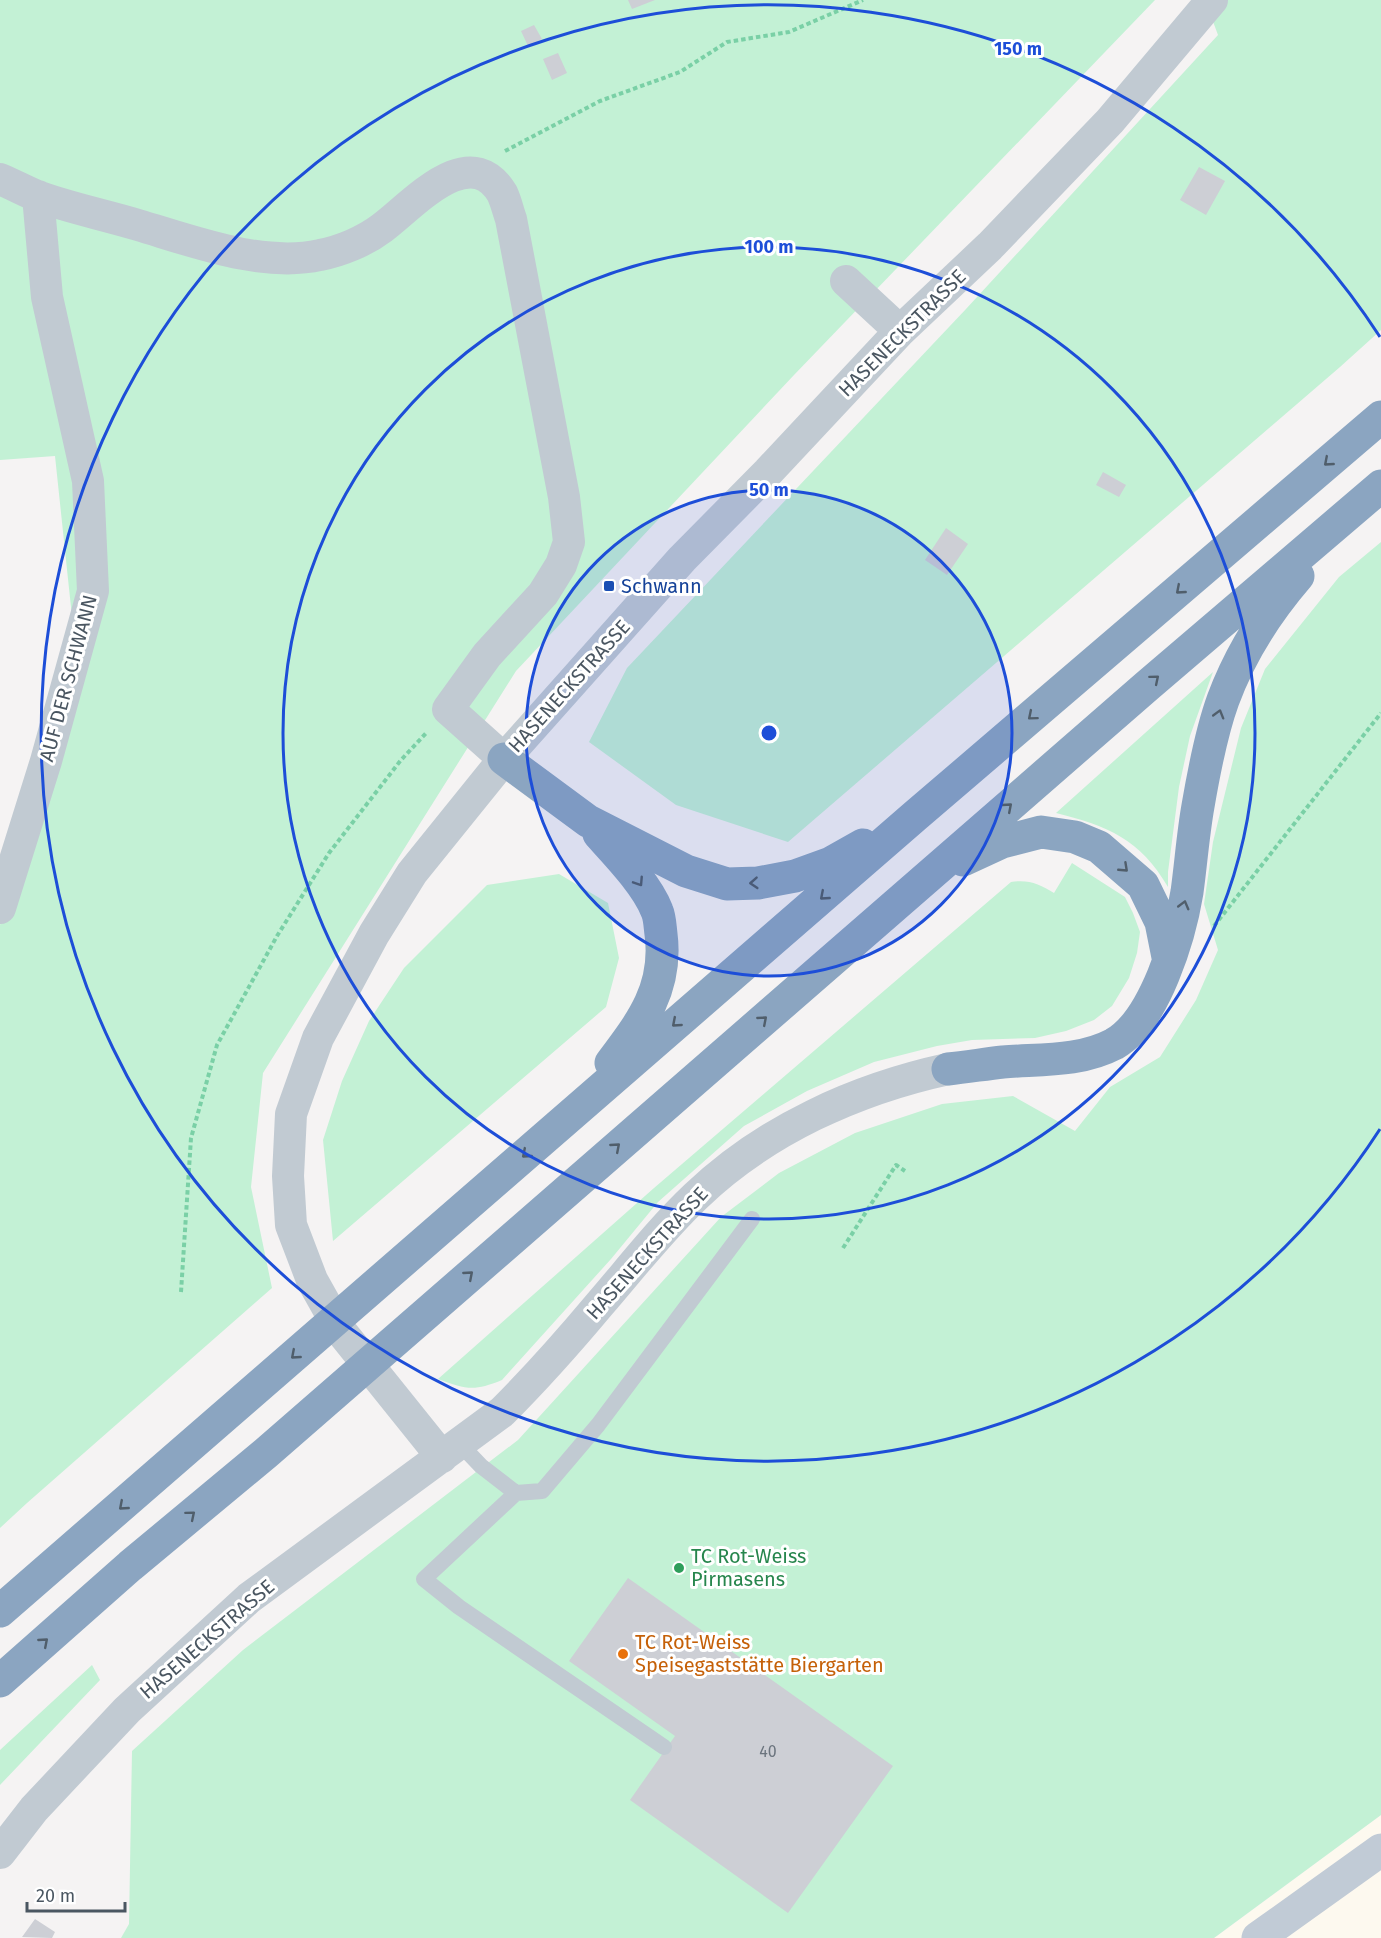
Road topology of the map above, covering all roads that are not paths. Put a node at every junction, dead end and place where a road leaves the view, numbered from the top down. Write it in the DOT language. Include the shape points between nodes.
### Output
graph roads {
  1 [pos="1212,0"];
  2 [pos="0,179"];
  3 [pos="38,196"];
  4 [pos="846,281"];
  5 [pos="900,331"];
  6 [pos="1381,417"];
  7 [pos="1373,493"];
  8 [pos="504,759"];
  9 [pos="915,816"];
  10 [pos="588,821"];
  11 [pos="901,900"];
  12 [pos="0,908"];
  13 [pos="1169,962"];
  14 [pos="948,1069"];
  15 [pos="570,1115"];
  16 [pos="752,1219"];
  17 [pos="451,1450"];
  18 [pos="516,1493"];
  19 [pos="0,1611"];
  20 [pos="0,1681"];
  21 [pos="664,1747"];
  22 [pos="1381,1850"];
  23 [pos="0,1853"];
  24 [pos="1258,1938"];
  1 -- 5 [label="street, HASENECKSTRASSE" via="1110,121 990,246"];
  2 -- 3 [label="street"];
  3 -- 8 [label="street" via="236,254 298,258 355,244 457,174 475,172 485,176 502,193 512,219 569,542 561,565 543,594 487,655 448,709"];
  3 -- 12 [label="street, AUF DER SCHWANN" via="47,297 88,481 93,591"];
  4 -- 5 [label="street"];
  5 -- 8 [label="street, HASENECKSTRASSE" via="682,559"];
  6 -- 9 [label="highway, one-way"];
  11 -- 7 [label="highway, one-way"];
  13 -- 7 [label="highway, one-way" via="1186,894 1198,805 1223,699 1274,604"];
  8 -- 10 [label="highway"];
  8 -- 17 [label="street, HASENECKSTRASSE" via="412,873 374,934 318,1038 291,1114 291,1225 312,1280 340,1330"];
  9 -- 10 [label="highway, one-way" via="831,863 758,884 727,884 686,871"];
  9 -- 15 [label="highway, one-way"];
  10 -- 15 [label="highway, one-way" via="636,876 657,911 663,952 660,978 650,1005"];
  11 -- 13 [label="highway, one-way" via="969,856 1002,842 1041,832 1075,837 1099,847 1143,885 1161,922"];
  20 -- 11 [label="highway, one-way"];
  13 -- 14 [label="highway" via="1154,998 1138,1022 1115,1043 1088,1054 1059,1059"];
  14 -- 17 [label="street, HASENECKSTRASSE" via="836,1104 801,1121 725,1171 662,1230 532,1381 501,1412"];
  15 -- 19 [label="highway, one-way"];
  16 -- 18 [label="lane" via="598,1425 542,1491"];
  17 -- 18 [label="lane" via="481,1466"];
  17 -- 23 [label="street, HASENECKSTRASSE" via="249,1598 80,1758"];
  18 -- 21 [label="lane" via="424,1579"];
  22 -- 24 [label="street"];
}
